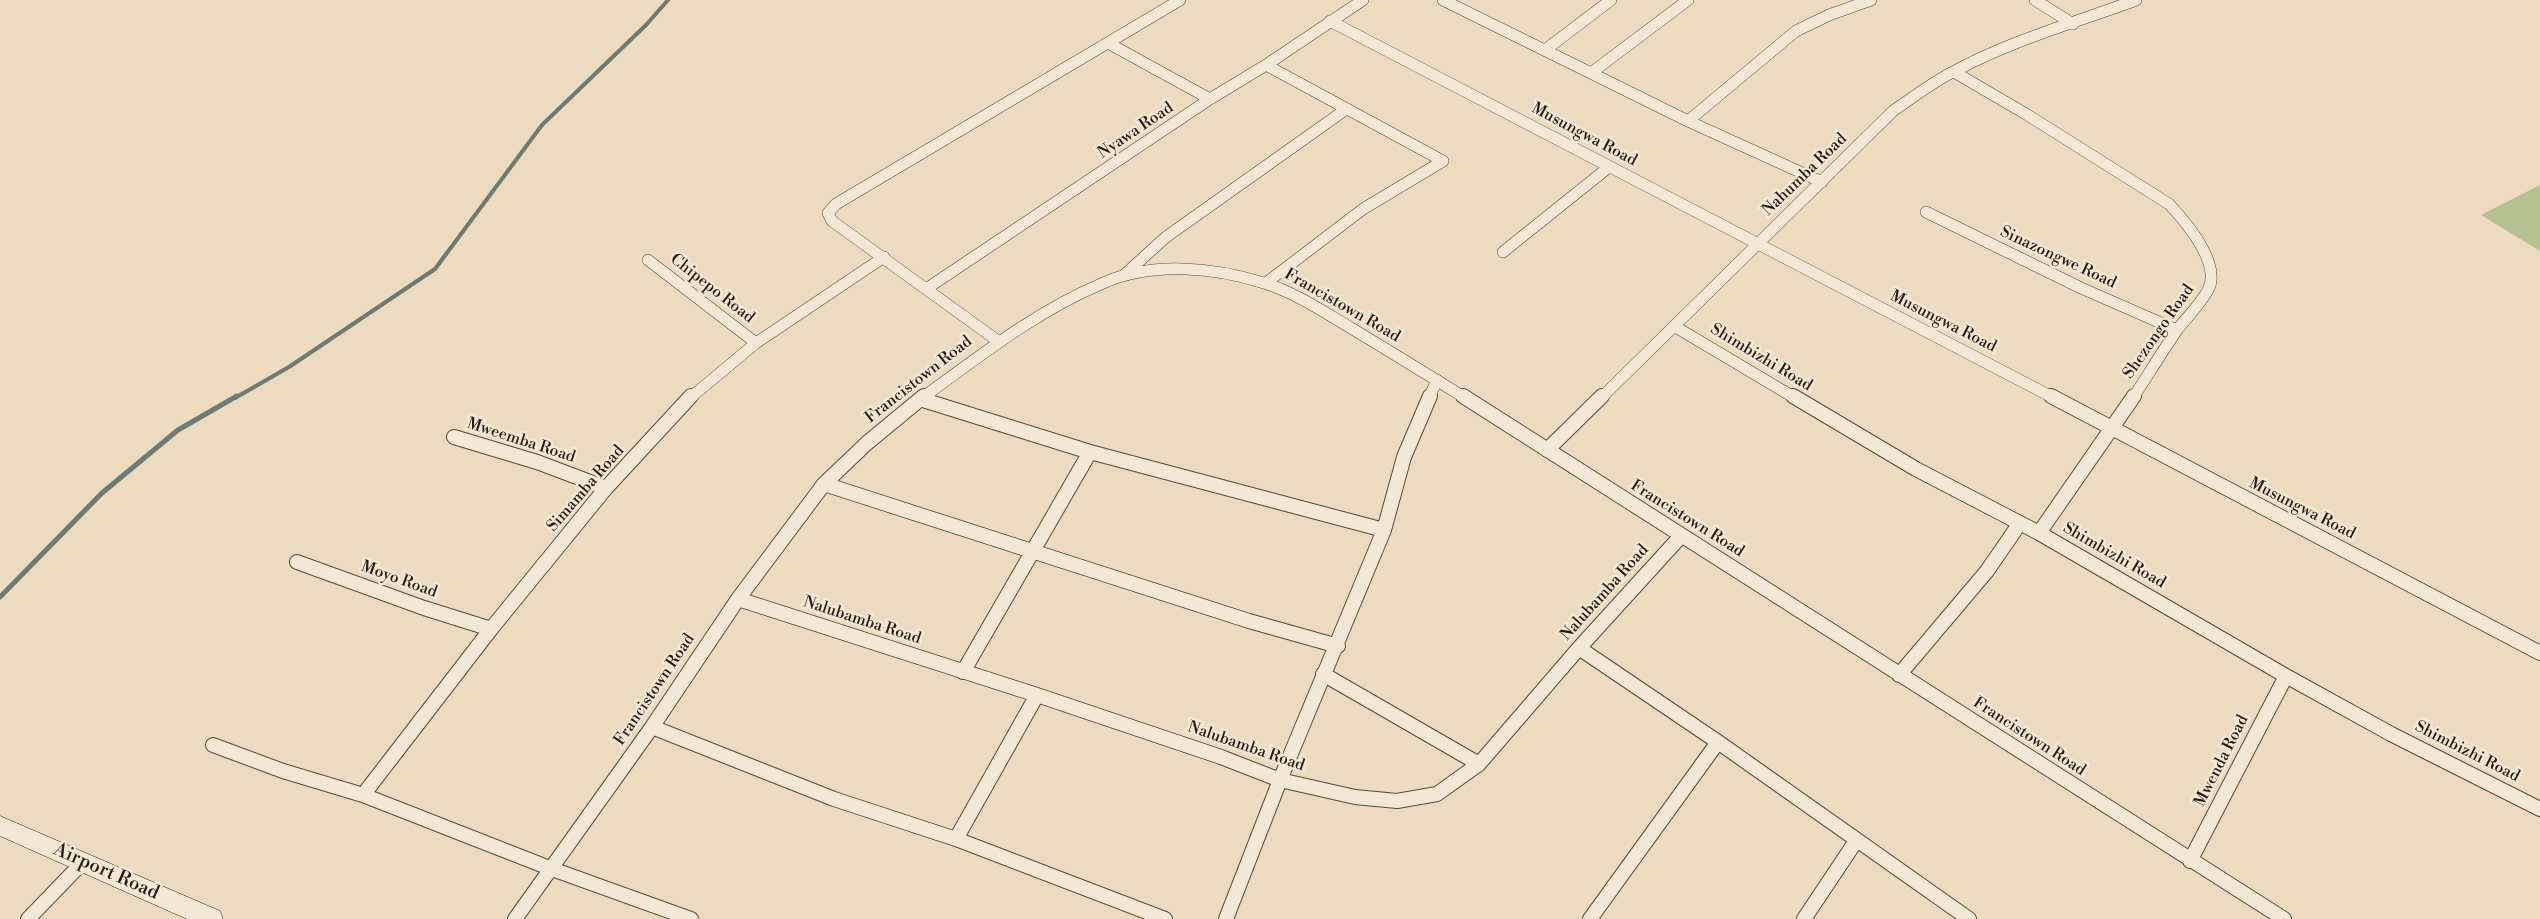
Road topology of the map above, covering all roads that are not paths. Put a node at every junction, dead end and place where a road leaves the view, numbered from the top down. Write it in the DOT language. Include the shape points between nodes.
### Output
graph roads {
  1 [pos="1180,0"];
  2 [pos="1363,0"];
  3 [pos="1443,0"];
  4 [pos="1611,0"];
  5 [pos="1688,0"];
  6 [pos="1872,0"];
  7 [pos="2035,0"];
  8 [pos="2136,0"];
  9 [pos="1330,21"];
  10 [pos="2073,24"];
  11 [pos="1108,43"];
  12 [pos="1545,50"];
  13 [pos="1266,65"];
  14 [pos="1954,72"];
  15 [pos="1591,73"];
  16 [pos="1210,99"];
  17 [pos="1345,110"];
  18 [pos="1688,121"];
  19 [pos="1609,167"];
  20 [pos="1822,182"];
  21 [pos="1926,212"];
  22 [pos="1757,243"];
  23 [pos="1504,252"];
  24 [pos="884,257"];
  25 [pos="648,260"];
  26 [pos="1122,277"];
  27 [pos="1266,283"];
  28 [pos="926,289"];
  29 [pos="1674,326"];
  30 [pos="2177,330"];
  31 [pos="998,341"];
  32 [pos="756,343"];
  33 [pos="1437,380"];
  34 [pos="920,399"];
  35 [pos="2114,429"];
  36 [pos="454,437"];
  37 [pos="1547,450"];
  38 [pos="1090,452"];
  39 [pos="824,484"];
  40 [pos="606,488"];
  41 [pos="2020,524"];
  42 [pos="1384,530"];
  43 [pos="2039,533"];
  44 [pos="1681,536"];
  45 [pos="1033,551"];
  46 [pos="297,562"];
  47 [pos="738,599"];
  48 [pos="491,629"];
  49 [pos="1338,646"];
  50 [pos="1579,648"];
  51 [pos="2540,653"];
  52 [pos="962,672"];
  53 [pos="1323,674"];
  54 [pos="1899,675"];
  55 [pos="2286,676"];
  56 [pos="1037,695"];
  57 [pos="652,727"];
  58 [pos="1718,742"];
  59 [pos="213,745"];
  60 [pos="1479,764"];
  61 [pos="1280,780"];
  62 [pos="363,795"];
  63 [pos="2540,809"];
  64 [pos="0,826"];
  65 [pos="956,839"];
  66 [pos="1856,841"];
  67 [pos="2190,861"];
  68 [pos="83,862"];
  69 [pos="552,869"];
  70 [pos="28,919"];
  71 [pos="212,919"];
  72 [pos="515,919"];
  73 [pos="691,919"];
  74 [pos="1166,919"];
  75 [pos="1226,919"];
  76 [pos="1590,919"];
  77 [pos="1804,919"];
  78 [pos="1969,919"];
  79 [pos="2284,919"];
  1 -- 11 [label="street"];
  2 -- 9 [label="street, Nyawa Road"];
  3 -- 12 [label="street"];
  4 -- 12 [label="street"];
  5 -- 15 [label="street"];
  6 -- 18 [label="street" via="1796,30"];
  7 -- 10 [label="street"];
  8 -- 10 [label="street, Nahumba Road"];
  9 -- 13 [label="street, Nyawa Road"];
  9 -- 19 [label="street, Musungwa Road"];
  10 -- 14 [label="street, Nahumba Road"];
  11 -- 16 [label="street"];
  11 -- 24 [label="street" via="836,204 828,214 832,221"];
  12 -- 15 [label="street"];
  13 -- 16 [label="street, Nyawa Road"];
  13 -- 17 [label="street"];
  14 -- 20 [label="street, Nahumba Road" via="1893,111"];
  14 -- 30 [label="street, Shezongo Road" via="2169,204 2184,220 2200,243 2210,266 2209,288"];
  15 -- 18 [label="street"];
  16 -- 28 [label="street, Nyawa Road"];
  17 -- 26 [label="street" via="1166,237"];
  17 -- 27 [label="street" via="1443,161 1363,209"];
  18 -- 20 [label="street"];
  19 -- 22 [label="street, Musungwa Road"];
  19 -- 23 [label="street"];
  20 -- 22 [label="street, Nahumba Road"];
  21 -- 30 [label="street, Sinazongwe Road" via="2081,288"];
  22 -- 29 [label="street, Nahumba Road"];
  22 -- 35 [label="street, Musungwa Road"];
  24 -- 28 [label="street"];
  24 -- 32 [label="street, Simamba Road"];
  25 -- 32 [label="street, Chipepo Road"];
  26 -- 27 [label="street, Francistown Road" via="1187,268 1239,274"];
  26 -- 31 [label="street, Francistown Road" via="1056,306"];
  27 -- 33 [label="street, Francistown Road" via="1319,309"];
  28 -- 31 [label="street"];
  29 -- 37 [label="street, Nahumba Road"];
  29 -- 41 [label="street, Shimbizhi Road" via="1916,468"];
  30 -- 35 [label="street, Shezongo Road"];
  31 -- 34 [label="street, Francistown Road"];
  32 -- 40 [label="street, Simamba Road" via="694,393"];
  33 -- 37 [label="street, Francistown Road"];
  33 -- 42 [label="street" via="1404,457"];
  34 -- 38 [label="street"];
  34 -- 39 [label="street, Francistown Road"];
  35 -- 43 [label="street, Shezongo Road"];
  35 -- 51 [label="street, Musungwa Road"];
  36 -- 40 [label="street, Mweemba Road" via="537,462"];
  37 -- 44 [label="street, Francistown Road"];
  38 -- 42 [label="street"];
  38 -- 45 [label="street"];
  39 -- 45 [label="street"];
  39 -- 47 [label="street, Francistown Road"];
  40 -- 48 [label="street, Simamba Road"];
  41 -- 43 [label="street, Shimbizhi Road"];
  41 -- 54 [label="street" via="1987,572"];
  42 -- 49 [label="street"];
  43 -- 55 [label="street, Shimbizhi Road"];
  44 -- 50 [label="street, Nalubamba Road"];
  44 -- 54 [label="street, Francistown Road"];
  45 -- 49 [label="street" via="1249,621"];
  45 -- 52 [label="street"];
  46 -- 48 [label="street, Moyo Road"];
  47 -- 52 [label="street, Nalubamba Road"];
  47 -- 57 [label="street, Francistown Road"];
  48 -- 62 [label="street, Simamba Road"];
  49 -- 53 [label="street"];
  50 -- 58 [label="street"];
  50 -- 60 [label="street, Nalubamba Road"];
  52 -- 56 [label="street, Nalubamba Road"];
  53 -- 60 [label="street"];
  53 -- 61 [label="street"];
  54 -- 67 [label="street, Francistown Road"];
  55 -- 63 [label="street, Shimbizhi Road" via="2391,734"];
  55 -- 67 [label="street, Mwenda Road"];
  56 -- 61 [label="street, Nalubamba Road"];
  56 -- 65 [label="street"];
  57 -- 65 [label="street" via="825,796"];
  57 -- 69 [label="street, Francistown Road"];
  58 -- 66 [label="street"];
  58 -- 76 [label="street"];
  59 -- 62 [label="street"];
  60 -- 61 [label="street, Nalubamba Road" via="1437,794 1397,802 1355,797"];
  61 -- 75 [label="street"];
  62 -- 69 [label="street"];
  64 -- 68 [label="street, Airport Road"];
  65 -- 74 [label="street"];
  66 -- 77 [label="street"];
  66 -- 78 [label="street"];
  67 -- 79 [label="street, Francistown Road"];
  68 -- 70 [label="street"];
  68 -- 71 [label="street, Airport Road"];
  69 -- 72 [label="street, Francistown Road"];
  69 -- 73 [label="street"];
}
